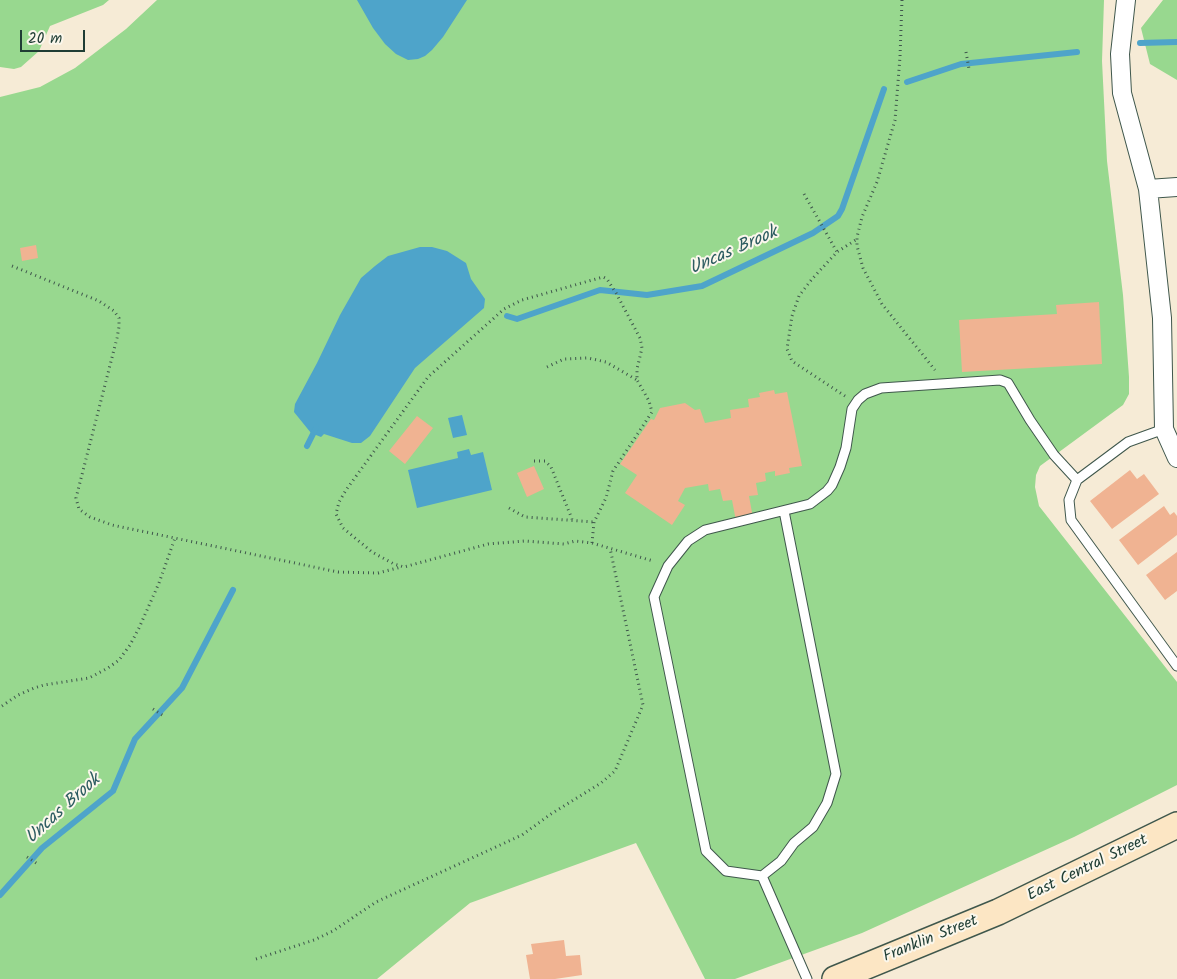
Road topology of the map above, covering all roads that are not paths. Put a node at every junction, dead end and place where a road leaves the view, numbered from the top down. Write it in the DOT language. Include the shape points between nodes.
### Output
graph roads {
  1 [pos="1126,0"];
  2 [pos="1177,187"];
  3 [pos="1148,189"];
  4 [pos="1170,317"];
  5 [pos="1164,429"];
  6 [pos="1177,458"];
  7 [pos="1077,480"];
  8 [pos="784,511"];
  9 [pos="1177,666"];
  10 [pos="1177,825"];
  11 [pos="762,876"];
  12 [pos="998,912"];
  13 [pos="806,979"];
  14 [pos="835,979"];
  1 -- 3 [label="street" via="1120,54 1122,93"];
  2 -- 3 [label="street"];
  3 -- 4 [label="street"];
  4 -- 5 [label="street"];
  5 -- 6 [label="street"];
  5 -- 7 [label="lane" via="1128,442"];
  7 -- 8 [label="lane" via="1054,455 1008,383 1000,380 874,390 865,394 852,409 846,448 832,485 810,504"];
  7 -- 9 [label="lane" via="1069,500 1070,520"];
  8 -- 11 [label="lane" via="836,774 828,804 813,827"];
  8 -- 11 [label="lane" via="705,530 688,541 668,566 654,597 706,851 726,871"];
  10 -- 12 [label="main road, East Central Street"];
  11 -- 13 [label="lane"];
  12 -- 14 [label="main road, Franklin Street"];
}
